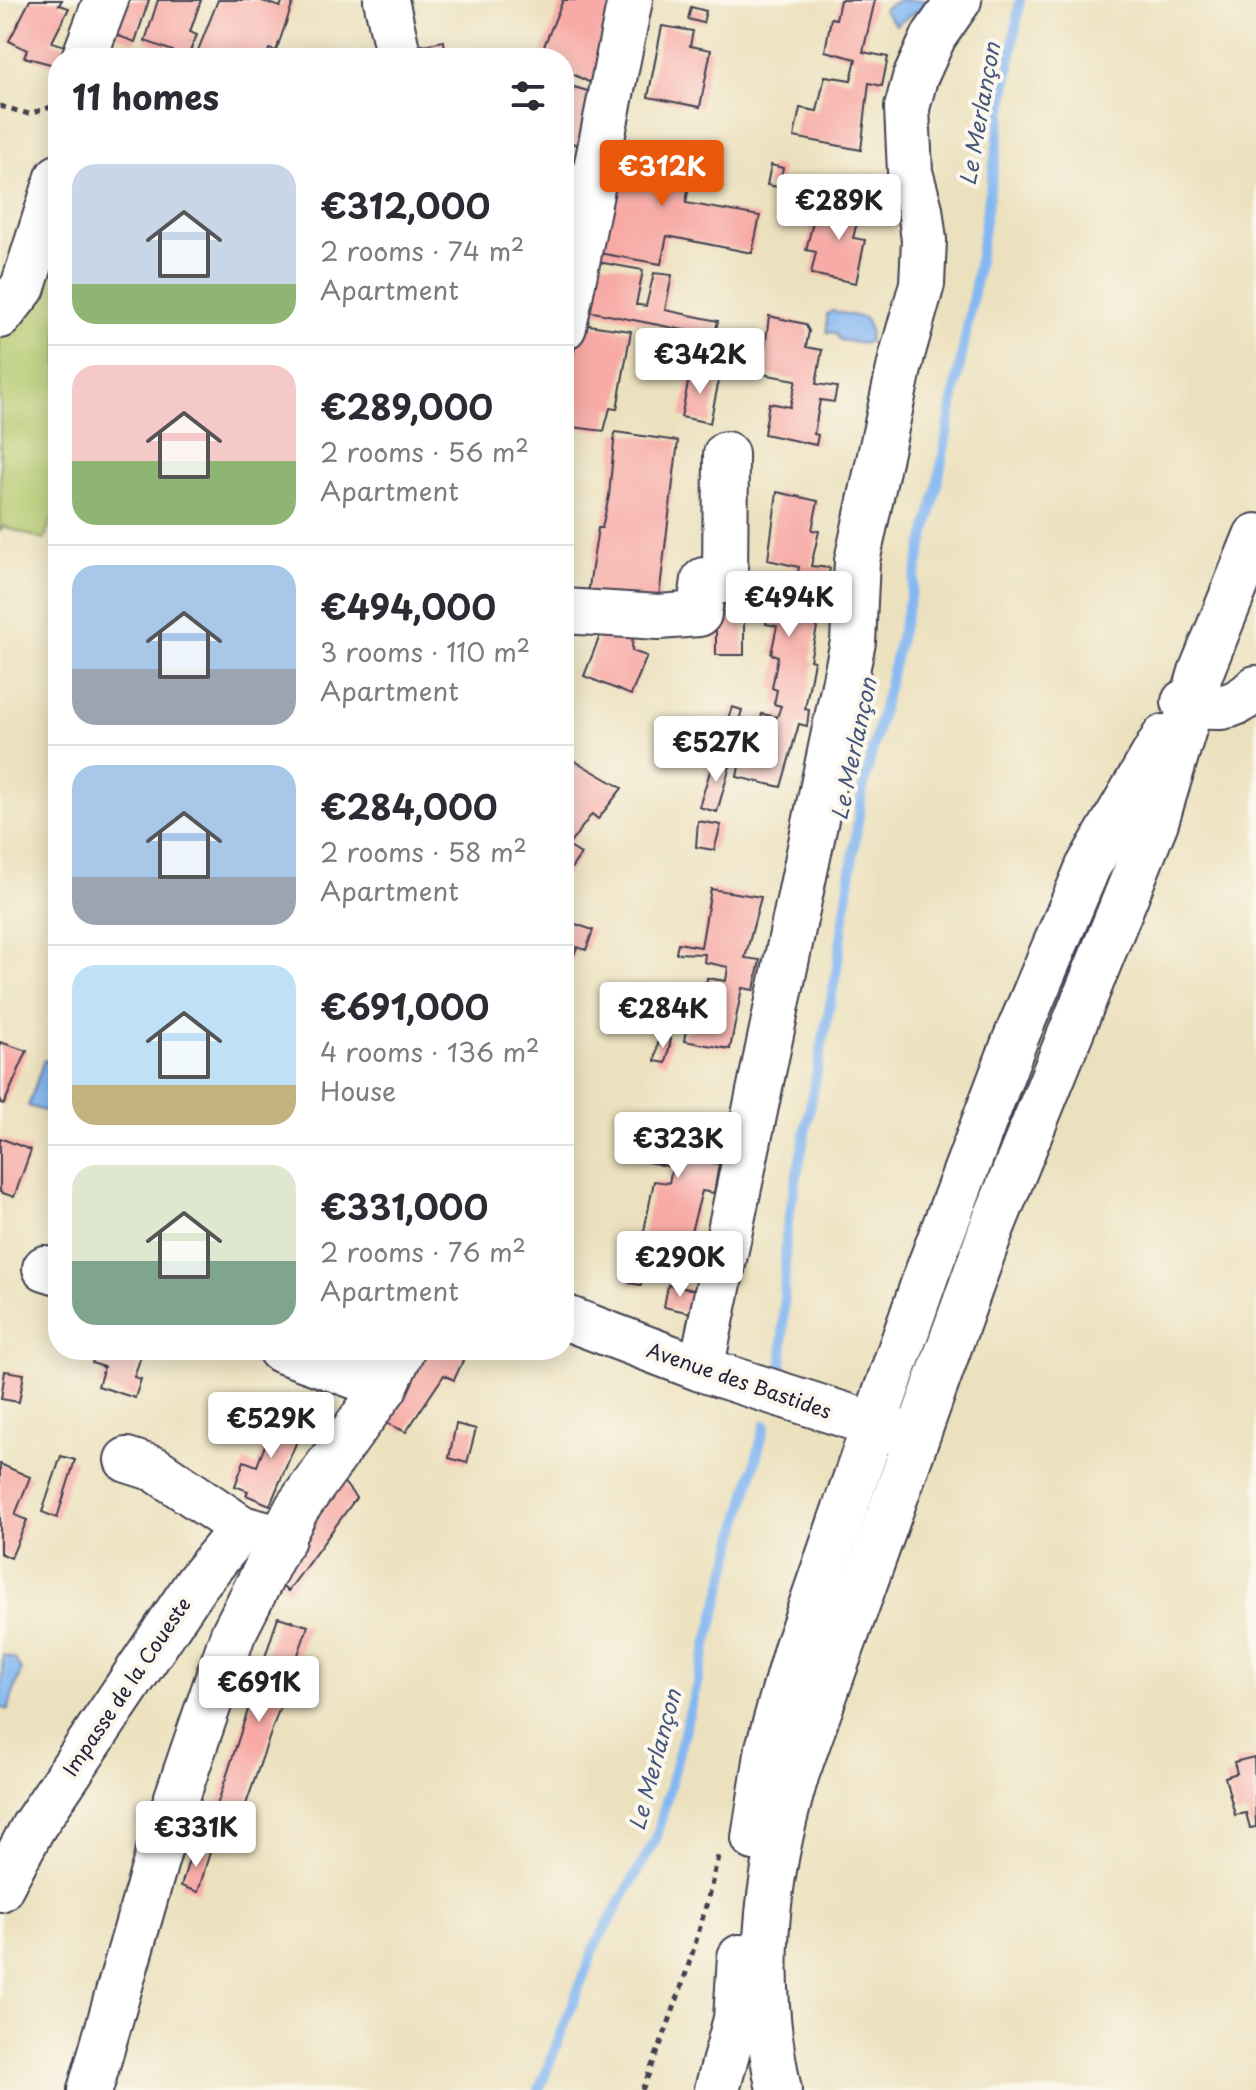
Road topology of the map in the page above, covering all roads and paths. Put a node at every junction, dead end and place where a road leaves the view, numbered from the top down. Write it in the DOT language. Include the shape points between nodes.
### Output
graph roads {
  1 [pos="106,0"];
  2 [pos="386,0"];
  3 [pos="630,0"];
  4 [pos="959,0"];
  5 [pos="88,48"];
  6 [pos="397,48"];
  7 [pos="0,106"];
  8 [pos="48,108"];
  9 [pos="48,208"];
  10 [pos="574,277"];
  11 [pos="0,316"];
  12 [pos="726,454"];
  13 [pos="1256,536"];
  14 [pos="574,612"];
  15 [pos="1256,688"];
  16 [pos="1192,693"];
  17 [pos="574,1321"];
  18 [pos="343,1360"];
  19 [pos="394,1368"];
  20 [pos="701,1369"];
  21 [pos="872,1425"];
  22 [pos="916,1438"];
  23 [pos="127,1460"];
  24 [pos="262,1533"];
  25 [pos="16,1820"];
  26 [pos="0,1889"];
  27 [pos="90,2090"];
  28 [pos="717,2090"];
  29 [pos="779,2090"];
  1 -- 5 [label="street"];
  2 -- 6 [label="street"];
  3 -- 10 [label="street"];
  4 -- 20 [label="street" via="934,36 907,108 910,172 924,240 922,284 857,561 853,642"];
  7 -- 8 [label="path" via="29,114"];
  9 -- 11 [label="street" via="23,287"];
  12 -- 14 [label="street" via="725,581 704,580 699,614"];
  13 -- 16 [label="street"];
  15 -- 16 [label="street" via="1234,706 1216,709"];
  16 -- 21 [label="street" via="1088,867 1015,1040"];
  16 -- 22 [label="street" via="1156,822 991,1230"];
  17 -- 20 [label="street, Avenue des Bastides"];
  18 -- 19 [label="street"];
  19 -- 24 [label="street" via="297,1508"];
  20 -- 21 [label="street, Avenue des Bastides"];
  21 -- 22 [label="street, Avenue des Bastides"];
  21 -- 28 [label="street" via="768,1748 743,1909 736,2019"];
  22 -- 29 [label="street" via="834,1663 777,1842 764,1986"];
  23 -- 24 [label="street" via="155,1469"];
  24 -- 25 [label="street, Impasse de la Coueste" via="197,1583"];
  24 -- 27 [label="street" via="160,1847"];
  25 -- 26 [label="street, Impasse de la Coueste"];
}
